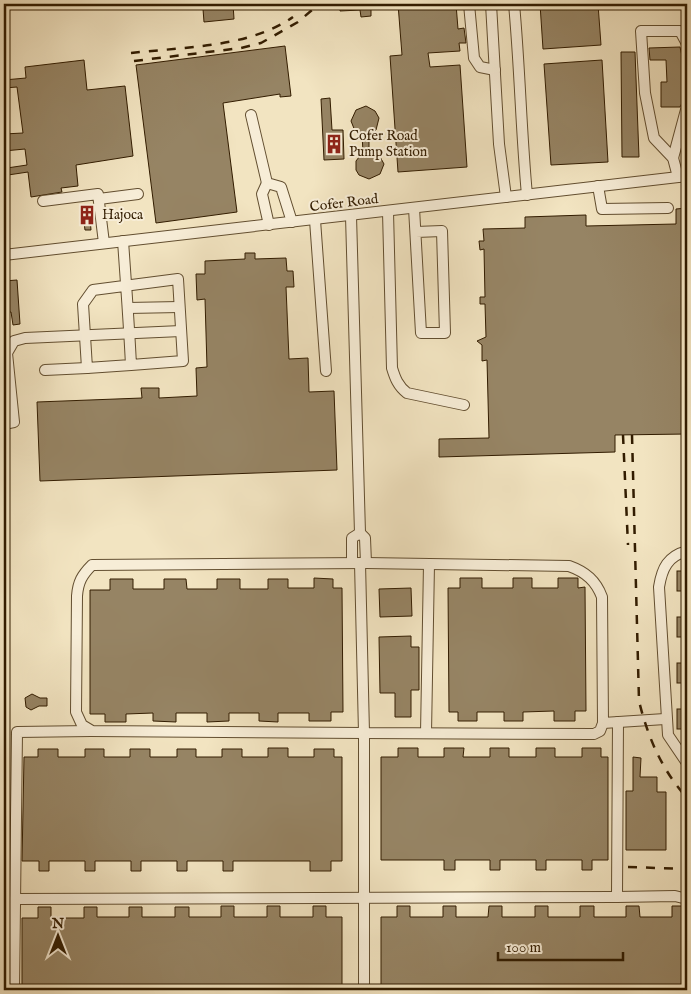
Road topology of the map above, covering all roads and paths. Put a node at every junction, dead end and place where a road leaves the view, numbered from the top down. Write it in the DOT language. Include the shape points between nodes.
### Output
graph roads {
  1 [pos="469,4"];
  2 [pos="491,4"];
  3 [pos="514,4"];
  4 [pos="687,51"];
  5 [pos="494,70"];
  6 [pos="687,106"];
  7 [pos="251,114"];
  8 [pos="673,158"];
  9 [pos="683,176"];
  10 [pos="267,183"];
  11 [pos="598,186"];
  12 [pos="138,194"];
  13 [pos="527,195"];
  14 [pos="506,197"];
  15 [pos="99,199"];
  16 [pos="43,201"];
  17 [pos="414,208"];
  18 [pos="668,208"];
  19 [pos="388,212"];
  20 [pos="351,216"];
  21 [pos="315,220"];
  22 [pos="292,222"];
  23 [pos="269,225"];
  24 [pos="416,232"];
  25 [pos="123,241"];
  26 [pos="104,243"];
  27 [pos="4,255"];
  28 [pos="126,286"];
  29 [pos="179,307"];
  30 [pos="128,308"];
  31 [pos="181,331"];
  32 [pos="129,332"];
  33 [pos="85,334"];
  34 [pos="132,365"];
  35 [pos="87,368"];
  36 [pos="45,370"];
  37 [pos="326,371"];
  38 [pos="6,377"];
  39 [pos="464,405"];
  40 [pos="4,424"];
  41 [pos="687,551"];
  42 [pos="359,563"];
  43 [pos="429,564"];
  44 [pos="665,720"];
  45 [pos="618,722"];
  46 [pos="603,723"];
  47 [pos="92,730"];
  48 [pos="364,733"];
  49 [pos="426,733"];
  50 [pos="687,763"];
  51 [pos="617,896"];
  52 [pos="364,898"];
  53 [pos="15,899"];
  54 [pos="687,899"];
  55 [pos="14,990"];
  56 [pos="364,990"];
  1 -- 5 [label="street" via="474,58 480,67"];
  2 -- 5 [label="street"];
  3 -- 13 [label="street"];
  4 -- 8 [label="street" via="680,31 641,31 646,93 654,138"];
  5 -- 14 [label="street"];
  6 -- 8 [label="street"];
  7 -- 10 [label="street"];
  8 -- 9 [label="street"];
  9 -- 11 [label="street, Cofer Road"];
  10 -- 22 [label="street" via="281,187"];
  10 -- 23 [label="street" via="262,194"];
  11 -- 13 [label="street, Cofer Road"];
  11 -- 18 [label="street" via="602,209"];
  12 -- 15 [label="street"];
  13 -- 14 [label="street, Cofer Road"];
  14 -- 17 [label="street, Cofer Road"];
  15 -- 16 [label="street" via="98,194"];
  15 -- 26 [label="street"];
  17 -- 19 [label="street, Cofer Road"];
  17 -- 24 [label="street"];
  19 -- 20 [label="street, Cofer Road"];
  19 -- 39 [label="street" via="392,368 396,379 407,393"];
  20 -- 21 [label="street, Cofer Road"];
  20 -- 42 [label="street" via="360,533 365,538"];
  21 -- 22 [label="street, Cofer Road"];
  21 -- 37 [label="street"];
  22 -- 23 [label="street, Cofer Road"];
  23 -- 25 [label="street, Cofer Road"];
  24 -- 24 [label="street" via="421,333 445,332 442,231"];
  25 -- 26 [label="street, Cofer Road"];
  25 -- 28 [label="street"];
  26 -- 27 [label="street, Cofer Road"];
  28 -- 29 [label="street" via="178,279"];
  28 -- 30 [label="street"];
  28 -- 33 [label="street" via="93,290 82,304"];
  29 -- 30 [label="street"];
  29 -- 31 [label="street"];
  30 -- 32 [label="street"];
  31 -- 32 [label="street"];
  31 -- 34 [label="street" via="183,362"];
  32 -- 33 [label="street"];
  32 -- 34 [label="street"];
  33 -- 35 [label="street"];
  33 -- 38 [label="street" via="14,341 7,353"];
  34 -- 35 [label="street"];
  35 -- 36 [label="street"];
  38 -- 40 [label="street" via="14,422"];
  41 -- 44 [label="street" via="665,564 659,587"];
  42 -- 43 [label="street"];
  42 -- 47 [label="street" via="92,565 78,585 76,712 82,725"];
  42 -- 48 [label="street"];
  43 -- 46 [label="street" via="560,564 590,577 602,598"];
  43 -- 49 [label="street"];
  44 -- 45 [label="street"];
  44 -- 50 [label="street" via="672,744"];
  45 -- 46 [label="street"];
  45 -- 51 [label="street"];
  46 -- 49 [label="street" via="600,731 594,734"];
  47 -- 48 [label="street"];
  47 -- 53 [label="street" via="17,732"];
  48 -- 49 [label="street"];
  48 -- 52 [label="street"];
  51 -- 52 [label="street"];
  51 -- 54 [label="street"];
  52 -- 53 [label="street"];
  52 -- 56 [label="street"];
  53 -- 55 [label="street"];
}
